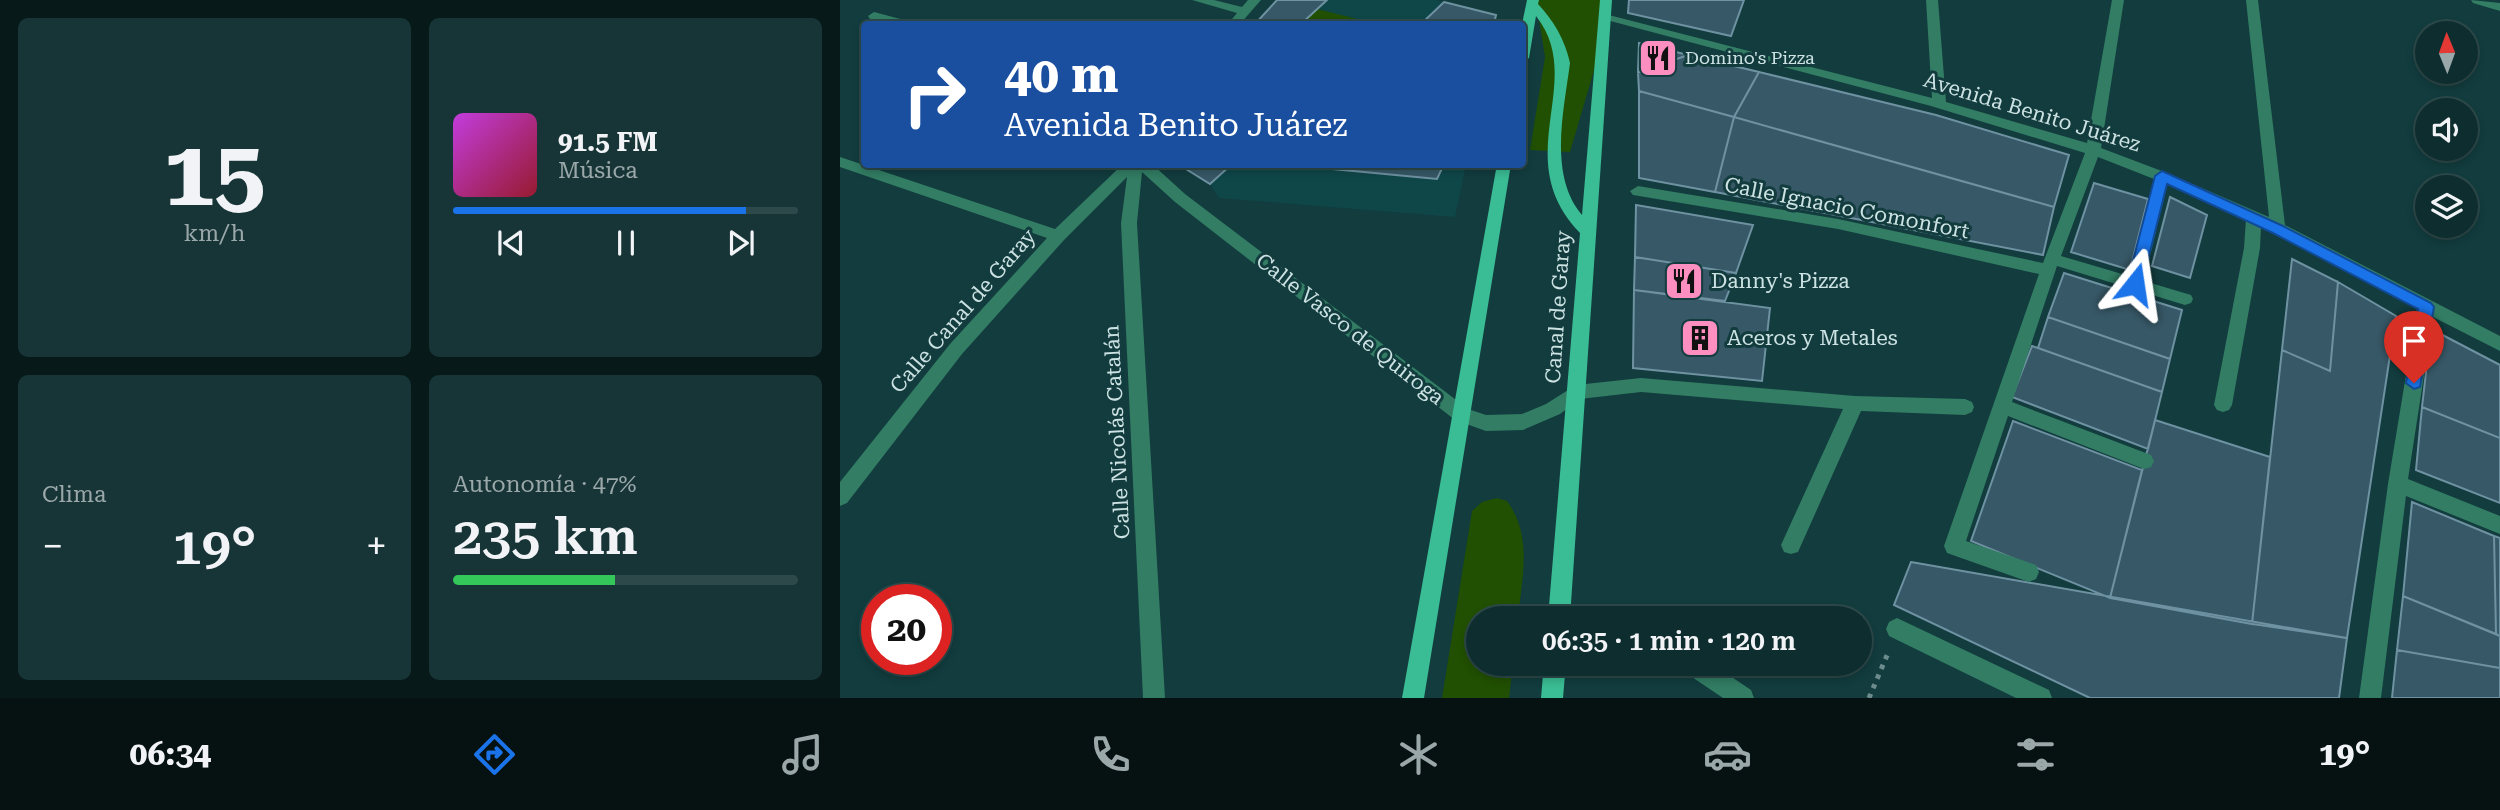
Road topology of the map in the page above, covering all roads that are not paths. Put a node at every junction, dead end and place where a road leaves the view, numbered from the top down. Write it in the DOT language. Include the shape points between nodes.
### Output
graph roads {
  1 [pos="1198,0"];
  2 [pos="1255,0"];
  3 [pos="1606,0"];
  4 [pos="1932,0"];
  5 [pos="2118,0"];
  6 [pos="2252,0"];
  7 [pos="2477,0"];
  8 [pos="1530,1"];
  9 [pos="2500,7"];
  10 [pos="1245,11"];
  11 [pos="874,16"];
  12 [pos="1605,18"];
  13 [pos="893,21"];
  14 [pos="1237,21"];
  15 [pos="1526,30"];
  16 [pos="1939,104"];
  17 [pos="2093,150"];
  18 [pos="840,162"];
  19 [pos="1130,168"];
  20 [pos="1134,168"];
  21 [pos="1146,168"];
  22 [pos="1503,168"];
  23 [pos="2162,176"];
  24 [pos="1638,191"];
  25 [pos="2255,218"];
  26 [pos="2278,230"];
  27 [pos="1588,231"];
  28 [pos="1058,236"];
  29 [pos="2050,264"];
  30 [pos="2135,284"];
  31 [pos="2185,299"];
  32 [pos="2426,307"];
  33 [pos="2500,344"];
  34 [pos="1576,392"];
  35 [pos="1855,403"];
  36 [pos="2223,405"];
  37 [pos="1965,407"];
  38 [pos="2002,407"];
  39 [pos="1462,415"];
  40 [pos="2144,461"];
  41 [pos="2398,484"];
  42 [pos="840,497"];
  43 [pos="2500,525"];
  44 [pos="1791,545"];
  45 [pos="2029,572"];
  46 [pos="1560,606"];
  47 [pos="1898,629"];
  48 [pos="1554,676"];
  49 [pos="1710,676"];
  50 [pos="1154,698"];
  51 [pos="1413,698"];
  52 [pos="1552,698"];
  53 [pos="1742,698"];
  54 [pos="2041,698"];
  55 [pos="2370,698"];
  1 -- 10 [label="street"];
  2 -- 10 [label="street"];
  3 -- 12 [label="main road, Canal de Garay"];
  4 -- 16 [label="street"];
  5 -- 17 [label="street"];
  6 -- 26 [label="street"];
  7 -- 9 [label="street"];
  8 -- 15 [label="main road"];
  8 -- 27 [label="main road" via="1551,27 1561,51 1553,142 1556,165 1569,209"];
  10 -- 14 [label="street"];
  11 -- 13 [label="street"];
  12 -- 16 [label="street, Avenida Benito Juárez"];
  12 -- 27 [label="main road, Canal de Garay"];
  16 -- 17 [label="street, Avenida Benito Juárez"];
  17 -- 23 [label="street, Avenida Benito Juárez"];
  17 -- 29 [label="street"];
  18 -- 28 [label="street"];
  19 -- 28 [label="street, Calle Canal de Garay"];
  20 -- 50 [label="street, Calle Nicolás Catalán" via="1129,223"];
  21 -- 39 [label="street, Calle Vasco de Quiroga"];
  22 -- 39 [label="main road"];
  23 -- 25 [label="street, Avenida Benito Juárez"];
  23 -- 30 [label="street"];
  24 -- 29 [label="street, Calle Ignacio Comonfort"];
  25 -- 26 [label="street, Avenida Benito Juárez"];
  25 -- 36 [label="street"];
  26 -- 32 [label="street, Avenida Benito Juárez"];
  27 -- 34 [label="main road, Canal de Garay"];
  28 -- 42 [label="street, Calle Canal de Garay" via="956,349"];
  29 -- 30 [label="street, Calle Ignacio Comonfort"];
  29 -- 38 [label="street"];
  30 -- 31 [label="street, Calle Ignacio Comonfort"];
  32 -- 33 [label="street, Avenida Benito Juárez"];
  32 -- 41 [label="street"];
  34 -- 35 [label="street" via="1641,385"];
  34 -- 39 [label="street, Calle Vasco de Quiroga" via="1523,422 1486,423"];
  34 -- 46 [label="main road, Canal de Garay"];
  35 -- 37 [label="street"];
  35 -- 44 [label="street"];
  38 -- 40 [label="street"];
  38 -- 45 [label="street" via="1954,546"];
  39 -- 51 [label="main road"];
  41 -- 43 [label="street"];
  41 -- 55 [label="street"];
  47 -- 54 [label="street"];
  48 -- 52 [label="main road"];
  49 -- 53 [label="street"];
}
